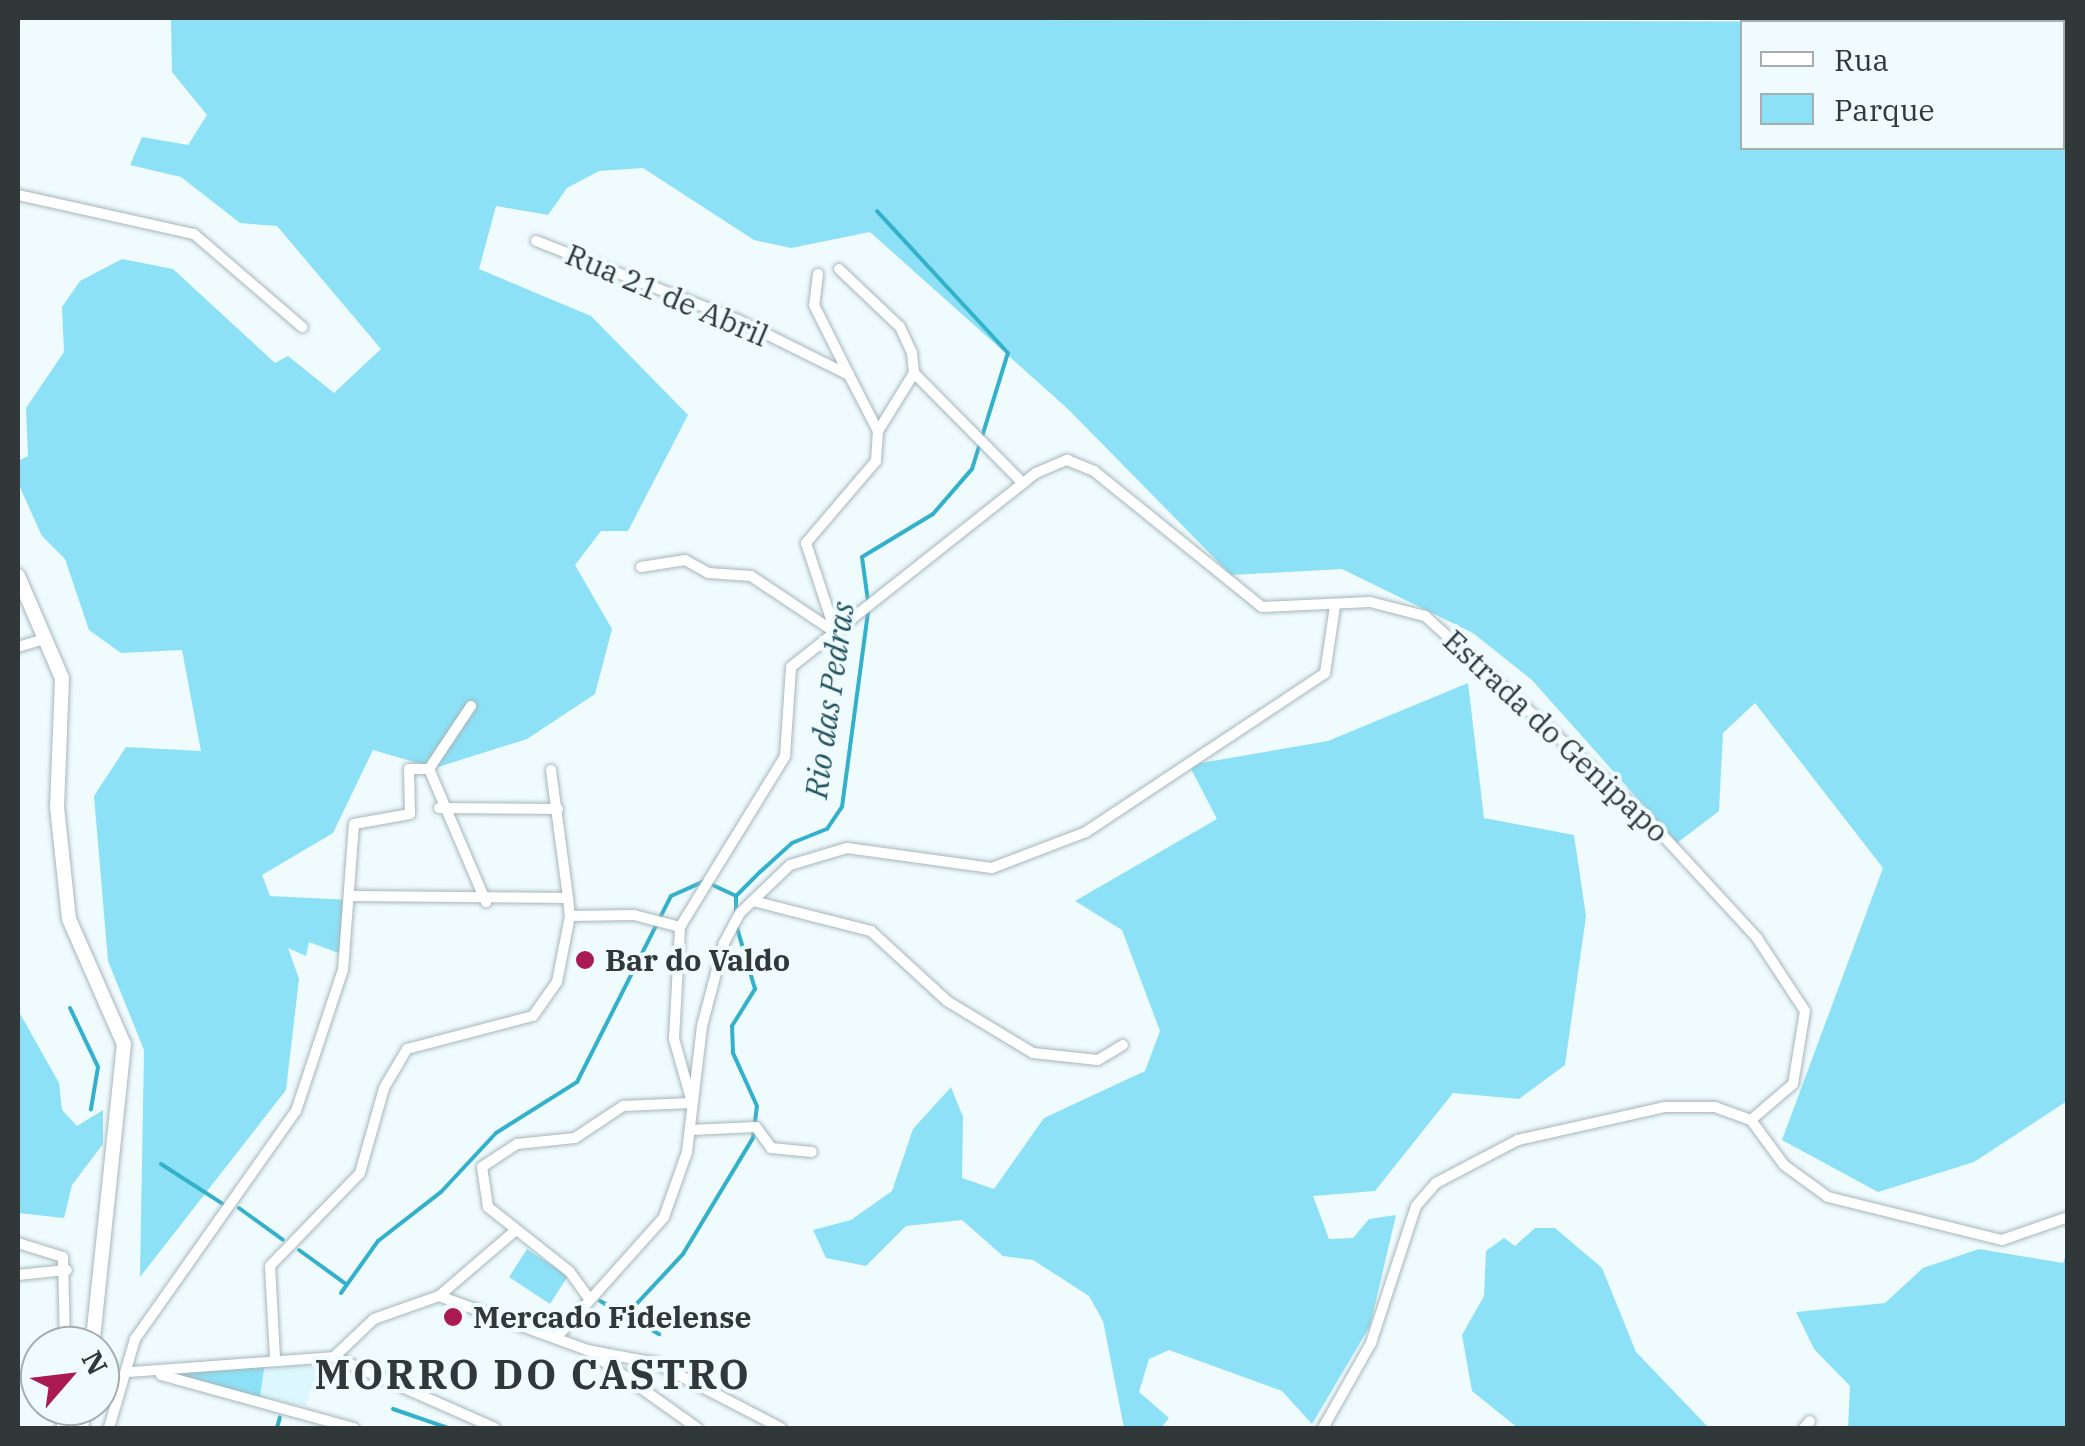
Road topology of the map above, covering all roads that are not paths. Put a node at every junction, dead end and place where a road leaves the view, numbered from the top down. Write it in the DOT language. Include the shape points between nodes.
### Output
graph roads {
  1 [pos="18,195"];
  2 [pos="536,241"];
  3 [pos="839,269"];
  4 [pos="818,274"];
  5 [pos="302,327"];
  6 [pos="914,372"];
  7 [pos="848,375"];
  8 [pos="878,430"];
  9 [pos="1023,483"];
  10 [pos="641,567"];
  11 [pos="18,576"];
  12 [pos="1335,606"];
  13 [pos="835,633"];
  14 [pos="47,638"];
  15 [pos="18,647"];
  16 [pos="471,706"];
  17 [pos="429,768"];
  18 [pos="550,770"];
  19 [pos="439,808"];
  20 [pos="558,809"];
  21 [pos="351,896"];
  22 [pos="568,898"];
  23 [pos="753,901"];
  24 [pos="486,902"];
  25 [pos="570,916"];
  26 [pos="680,927"];
  27 [pos="1123,1045"];
  28 [pos="691,1101"];
  29 [pos="1751,1120"];
  30 [pos="691,1130"];
  31 [pos="812,1152"];
  32 [pos="2068,1217"];
  33 [pos="516,1230"];
  34 [pos="18,1242"];
  35 [pos="66,1270"];
  36 [pos="18,1275"];
  37 [pos="439,1296"];
  38 [pos="588,1297"];
  39 [pos="65,1326"];
  40 [pos="94,1326"];
  41 [pos="556,1338"];
  42 [pos="587,1350"];
  43 [pos="334,1357"];
  44 [pos="275,1358"];
  45 [pos="130,1372"];
  46 [pos="175,1376"];
  47 [pos="108,1428"];
  48 [pos="346,1428"];
  49 [pos="494,1428"];
  50 [pos="697,1428"];
  51 [pos="781,1428"];
  52 [pos="1323,1428"];
  1 -- 5 [label="street" via="194,234"];
  2 -- 7 [label="street, Rua 21 de Abril" via="738,320"];
  3 -- 6 [label="street" via="908,339"];
  4 -- 7 [label="street" via="814,305"];
  6 -- 8 [label="street"];
  6 -- 9 [label="street"];
  7 -- 8 [label="street"];
  8 -- 13 [label="street" via="868,478 807,534"];
  9 -- 12 [label="street, Estrada do Genipapo" via="1056,462 1081,464 1262,608"];
  9 -- 13 [label="street, Estrada do Genipapo"];
  10 -- 13 [label="street" via="685,560 708,574 751,576"];
  11 -- 14 [label="main road"];
  12 -- 23 [label="street" via="1325,673 1086,832 992,868 822,850"];
  12 -- 29 [label="street, Estrada do Genipapo" via="1389,605 1443,629 1645,816 1758,938 1796,991 1808,1025 1793,1084"];
  13 -- 26 [label="street, Estrada do Genipapo" via="791,667 785,756"];
  14 -- 15 [label="street"];
  14 -- 40 [label="main road" via="62,678 57,807 69,919 124,1044"];
  16 -- 17 [label="street"];
  17 -- 19 [label="street"];
  17 -- 21 [label="street" via="409,768 410,814 354,824"];
  18 -- 20 [label="street"];
  19 -- 20 [label="street"];
  19 -- 24 [label="street"];
  20 -- 22 [label="street"];
  21 -- 24 [label="street"];
  21 -- 45 [label="street" via="344,970 296,1111 135,1340"];
  22 -- 24 [label="street"];
  22 -- 25 [label="street"];
  23 -- 27 [label="street" via="871,931 946,1001 1033,1053 1098,1060"];
  23 -- 28 [label="street" via="732,924 712,979"];
  25 -- 26 [label="street" via="634,915"];
  25 -- 44 [label="street" via="557,982 532,1016 407,1049 384,1088 360,1173 270,1266"];
  26 -- 28 [label="street, Estrada do Genipapo" via="674,1039"];
  28 -- 30 [label="street"];
  28 -- 33 [label="street" via="622,1106 575,1138 520,1142 485,1163 484,1202"];
  29 -- 32 [label="street" via="1784,1165 1828,1197 2002,1240"];
  29 -- 52 [label="street" via="1715,1106 1664,1107 1518,1140 1436,1183 1416,1206 1371,1343"];
  30 -- 31 [label="street" via="756,1128 771,1148"];
  30 -- 38 [label="street" via="664,1217"];
  33 -- 37 [label="street"];
  33 -- 38 [label="street"];
  34 -- 35 [label="street" via="58,1252"];
  35 -- 36 [label="street"];
  35 -- 39 [label="street"];
  37 -- 41 [label="street"];
  37 -- 43 [label="street" via="374,1319"];
  38 -- 41 [label="street"];
  41 -- 42 [label="street"];
  42 -- 50 [label="street"];
  42 -- 51 [label="street" via="656,1362"];
  43 -- 44 [label="street"];
  43 -- 49 [label="street"];
  44 -- 46 [label="street"];
  45 -- 46 [label="street"];
  45 -- 47 [label="street"];
  46 -- 48 [label="street"];
}
